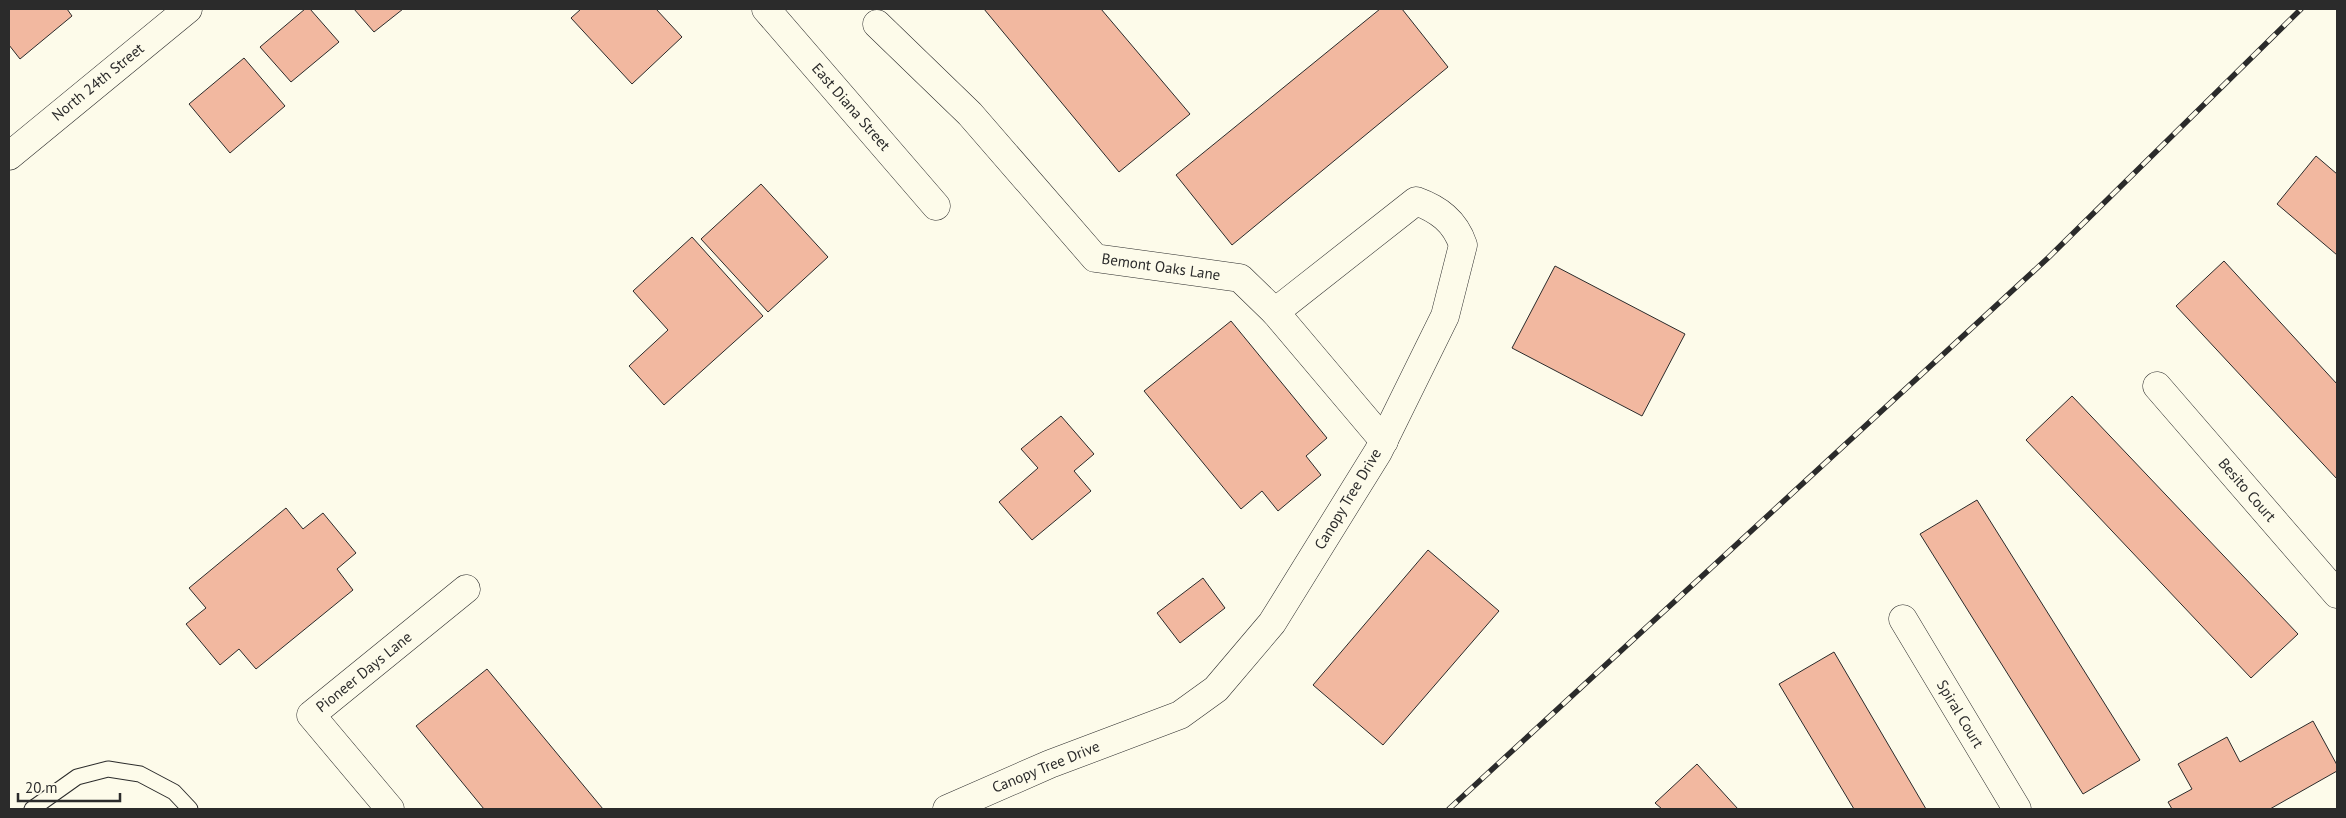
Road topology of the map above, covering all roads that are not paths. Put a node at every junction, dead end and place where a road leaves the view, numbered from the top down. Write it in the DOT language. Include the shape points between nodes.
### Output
graph roads {
  1 [pos="188,9"];
  2 [pos="766,9"];
  3 [pos="877,24"];
  4 [pos="9,156"];
  5 [pos="936,206"];
  6 [pos="1275,312"];
  7 [pos="2156,386"];
  8 [pos="1384,441"];
  9 [pos="466,589"];
  10 [pos="2337,594"];
  11 [pos="1903,619"];
  12 [pos="32,809"];
  13 [pos="190,809"];
  14 [pos="390,809"];
  15 [pos="947,809"];
  16 [pos="2017,809"];
  1 -- 4 [label="street, North 24th Street"];
  2 -- 5 [label="street, East Diana Street"];
  3 -- 6 [label="street, Bemont Oaks Lane" via="970,114 1096,258 1240,278"];
  6 -- 8 [label="street, Bemont Oaks Lane"];
  6 -- 8 [label="street, Canopy Tree Drive" via="1416,201 1435,208 1460,234 1463,245 1445,316"];
  7 -- 10 [label="street, Besito Court"];
  8 -- 15 [label="street, Canopy Tree Drive" via="1272,623 1216,689 1180,715 1050,764"];
  9 -- 14 [label="street, Pioneer Days Lane" via="311,715"];
  11 -- 16 [label="street, Spiral Court"];
  12 -- 13 [label="lane" via="77,777 108,769 140,774 174,792"];
}
